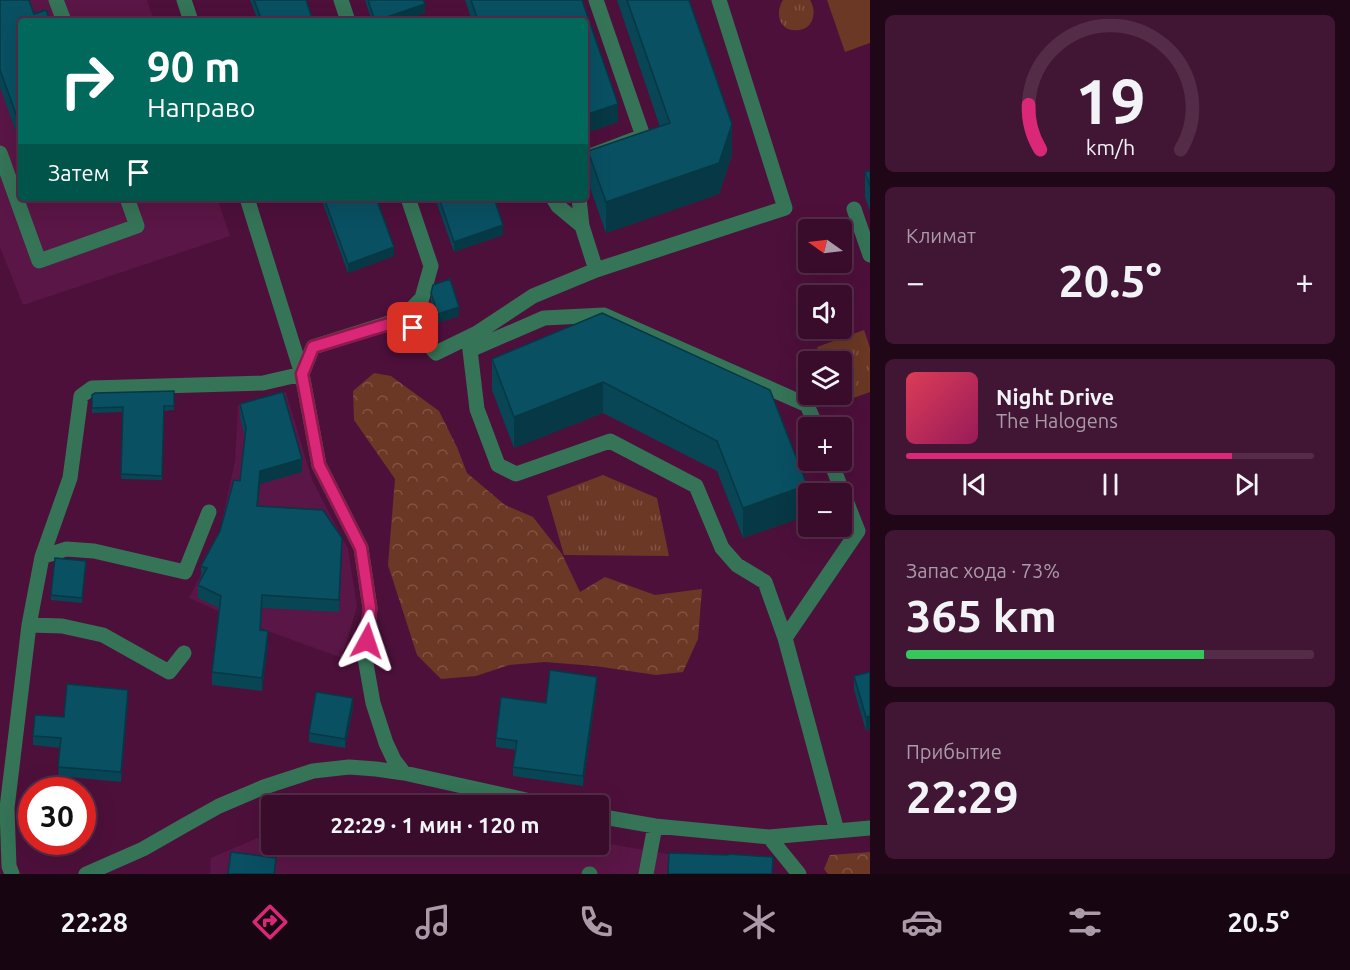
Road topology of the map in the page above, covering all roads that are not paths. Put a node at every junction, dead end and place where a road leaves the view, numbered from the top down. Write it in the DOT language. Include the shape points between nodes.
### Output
graph roads {
  1 [pos="56,0"];
  2 [pos="184,0"];
  3 [pos="341,0"];
  4 [pos="596,0"];
  5 [pos="719,0"];
  6 [pos="63,18"];
  7 [pos="190,18"];
  8 [pos="347,18"];
  9 [pos="0,153"];
  10 [pos="588,157"];
  11 [pos="128,201"];
  12 [pos="248,201"];
  13 [pos="409,201"];
  14 [pos="555,201"];
  15 [pos="579,201"];
  16 [pos="854,208"];
  17 [pos="582,226"];
  18 [pos="870,255"];
  19 [pos="597,270"];
  20 [pos="402,320"];
  21 [pos="477,333"];
  22 [pos="470,350"];
  23 [pos="302,374"];
  24 [pos="812,417"];
  25 [pos="834,471"];
  26 [pos="209,512"];
  27 [pos="42,557"];
  28 [pos="29,625"];
  29 [pos="785,638"];
  30 [pos="184,653"];
  31 [pos="404,773"];
  32 [pos="503,795"];
  33 [pos="609,818"];
  34 [pos="655,826"];
  35 [pos="870,828"];
  36 [pos="837,831"];
  37 [pos="769,837"];
  38 [pos="12,874"];
  39 [pos="86,874"];
  40 [pos="646,874"];
  41 [pos="799,874"];
  1 -- 6 [label="street"];
  2 -- 7 [label="street"];
  3 -- 8 [label="street"];
  4 -- 10 [label="street" via="643,136"];
  5 -- 19 [label="street" via="785,208"];
  9 -- 11 [label="street" via="39,261 137,226"];
  12 -- 23 [label="street"];
  13 -- 20 [label="street" via="431,266 422,298"];
  14 -- 17 [label="street"];
  15 -- 17 [label="street"];
  16 -- 18 [label="street"];
  17 -- 19 [label="street"];
  19 -- 21 [label="street" via="533,296"];
  20 -- 21 [label="street" via="436,353"];
  20 -- 23 [label="street" via="313,347"];
  21 -- 22 [label="street"];
  22 -- 24 [label="street" via="544,318 604,315 807,405"];
  22 -- 29 [label="street" via="477,409 498,465 516,474 610,441 696,486 722,548 737,565 765,582"];
  23 -- 27 [label="street" via="263,384 92,388 81,396 70,478"];
  23 -- 31 [label="street" via="319,465 361,548 370,608 365,658 373,703 386,743"];
  25 -- 29 [label="street" via="858,531"];
  26 -- 27 [label="street" via="185,572 94,551 66,549"];
  27 -- 28 [label="street"];
  28 -- 30 [label="street" via="62,626 103,635 169,672"];
  28 -- 38 [label="street" via="7,808"];
  29 -- 36 [label="street"];
  31 -- 32 [label="street"];
  31 -- 39 [label="street" via="349,767 313,771 219,807 143,849"];
  33 -- 34 [label="street"];
  34 -- 37 [label="street"];
  34 -- 40 [label="street"];
  35 -- 36 [label="street"];
  36 -- 37 [label="street"];
  37 -- 41 [label="street"];
}
